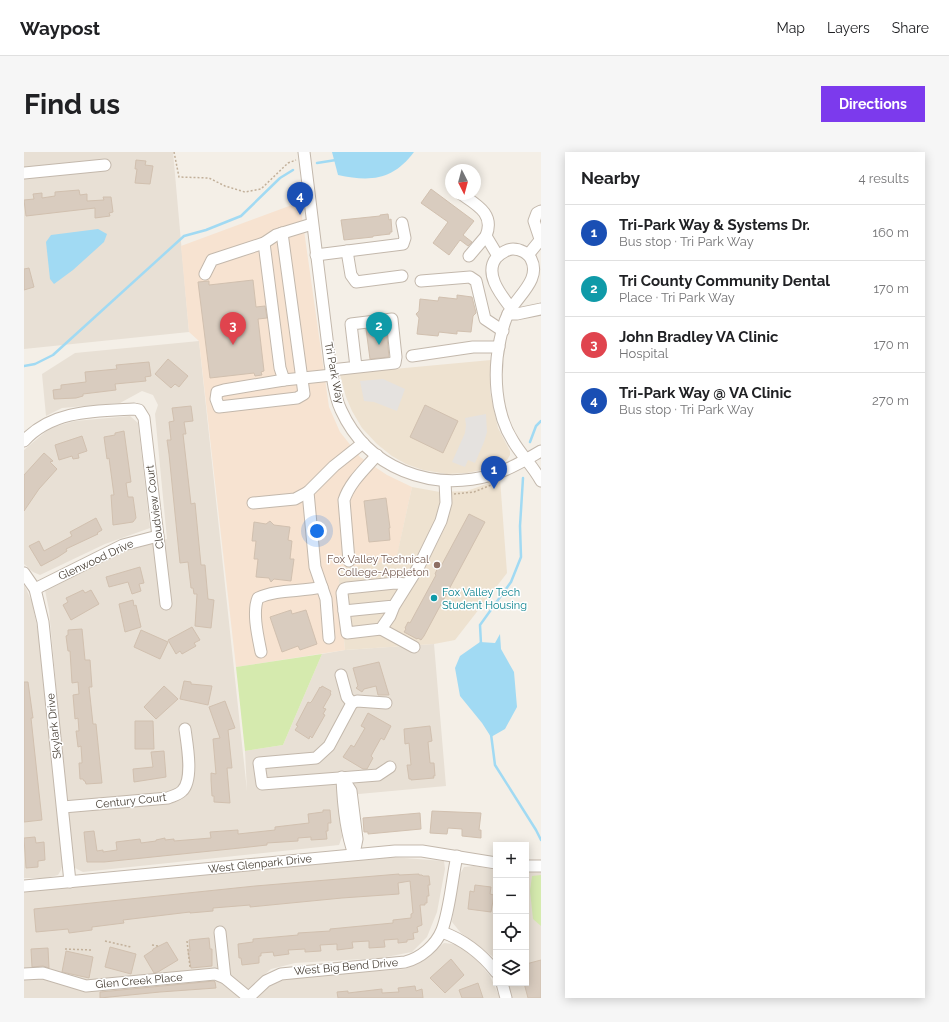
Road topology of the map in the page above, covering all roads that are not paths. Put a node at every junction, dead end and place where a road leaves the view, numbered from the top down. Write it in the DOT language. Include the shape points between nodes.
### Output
graph roads {
  1 [pos="304,155"];
  2 [pos="105,165"];
  3 [pos="24,173"];
  4 [pos="470,200"];
  5 [pos="541,211"];
  6 [pos="402,223"];
  7 [pos="312,224"];
  8 [pos="282,233"];
  9 [pos="486,236"];
  10 [pos="541,239"];
  11 [pos="264,243"];
  12 [pos="347,251"];
  13 [pos="316,255"];
  14 [pos="528,255"];
  15 [pos="469,256"];
  16 [pos="498,256"];
  17 [pos="491,272"];
  18 [pos="205,274"];
  19 [pos="402,276"];
  20 [pos="470,278"];
  21 [pos="421,281"];
  22 [pos="538,281"];
  23 [pos="541,309"];
  24 [pos="510,311"];
  25 [pos="503,331"];
  26 [pos="499,347"];
  27 [pos="412,356"];
  28 [pos="356,367"];
  29 [pos="332,373"];
  30 [pos="302,379"];
  31 [pos="284,380"];
  32 [pos="24,441"];
  33 [pos="363,443"];
  34 [pos="541,451"];
  35 [pos="377,455"];
  36 [pos="527,459"];
  37 [pos="541,480"];
  38 [pos="445,481"];
  39 [pos="308,492"];
  40 [pos="253,503"];
  41 [pos="158,536"];
  42 [pos="349,561"];
  43 [pos="24,573"];
  44 [pos="407,584"];
  45 [pos="322,587"];
  46 [pos="35,589"];
  47 [pos="166,604"];
  48 [pos="394,606"];
  49 [pos="344,611"];
  50 [pos="381,629"];
  51 [pos="329,638"];
  52 [pos="414,647"];
  53 [pos="261,652"];
  54 [pos="341,675"];
  55 [pos="352,703"];
  56 [pos="386,703"];
  57 [pos="185,729"];
  58 [pos="390,767"];
  59 [pos="342,777"];
  60 [pos="62,807"];
  61 [pos="354,854"];
  62 [pos="457,856"];
  63 [pos="493,862"];
  64 [pos="529,866"];
  65 [pos="541,866"];
  66 [pos="70,882"];
  67 [pos="24,886"];
  68 [pos="220,932"];
  69 [pos="442,932"];
  70 [pos="493,969"];
  71 [pos="24,974"];
  72 [pos="225,978"];
  73 [pos="503,986"];
  74 [pos="248,997"];
  75 [pos="506,998"];
  1 -- 7 [label="street, Tri Park Way"];
  2 -- 3 [label="street"];
  4 -- 9 [label="street" via="480,207 488,220"];
  5 -- 10 [label="street" via="537,213 534,221"];
  6 -- 12 [label="street" via="405,238 403,244"];
  7 -- 8 [label="street"];
  7 -- 13 [label="street, Tri Park Way"];
  8 -- 11 [label="street"];
  8 -- 30 [label="street"];
  9 -- 15 [label="street"];
  9 -- 16 [label="street"];
  10 -- 14 [label="street"];
  11 -- 18 [label="street" via="212,260"];
  11 -- 31 [label="street" via="280,368"];
  12 -- 13 [label="street"];
  12 -- 19 [label="street" via="351,275 356,282"];
  13 -- 29 [label="street, Tri Park Way"];
  14 -- 16 [label="street" via="513,249"];
  14 -- 22 [label="street"];
  16 -- 17 [label="street"];
  17 -- 20 [label="street"];
  17 -- 24 [label="street"];
  20 -- 21 [label="street"];
  20 -- 25 [label="street" via="476,281 485,319"];
  22 -- 24 [label="street"];
  23 -- 24 [label="street" via="517,314"];
  24 -- 25 [label="street"];
  25 -- 26 [label="street"];
  26 -- 27 [label="street" via="473,347"];
  26 -- 36 [label="street" via="497,375 500,408 508,433"];
  28 -- 28 [label="street" via="395,363 392,319 351,324"];
  28 -- 29 [label="street"];
  29 -- 30 [label="street"];
  29 -- 33 [label="street, Tri Park Way" via="341,410"];
  30 -- 31 [label="street"];
  30 -- 31 [label="street" via="304,394 297,398 219,407 216,399 216,392"];
  32 -- 41 [label="street, Cloudview Court" via="40,427 66,416 134,409 140,412 144,418"];
  33 -- 35 [label="street, Tri Park Way"];
  33 -- 39 [label="street" via="334,466"];
  34 -- 36 [label="street, Tri Park Way"];
  35 -- 38 [label="street, Tri Park Way" via="406,472"];
  35 -- 42 [label="street" via="355,480 344,500"];
  36 -- 37 [label="street"];
  36 -- 38 [label="street, Tri Park Way" via="492,474 473,479"];
  38 -- 44 [label="street" via="446,503 441,521 419,566"];
  39 -- 40 [label="street" via="295,499"];
  39 -- 45 [label="street" via="315,567"];
  41 -- 46 [label="street, Glenwood Drive" via="123,545"];
  41 -- 47 [label="street, Cloudview Court"];
  43 -- 46 [label="street, Skylark Drive"];
  44 -- 48 [label="street"];
  44 -- 49 [label="street" via="344,589"];
  45 -- 51 [label="street" via="326,599"];
  45 -- 53 [label="street" via="258,598 256,604"];
  46 -- 60 [label="street, Skylark Drive" via="44,622"];
  48 -- 49 [label="street"];
  48 -- 50 [label="street"];
  49 -- 50 [label="street" via="347,633"];
  50 -- 52 [label="street"];
  54 -- 55 [label="street" via="347,697"];
  55 -- 56 [label="street"];
  55 -- 59 [label="street" via="329,746 316,758 259,763 262,784"];
  57 -- 60 [label="street, Century Court" via="188,780 182,791 176,795 168,798"];
  58 -- 59 [label="street" via="378,775"];
  59 -- 61 [label="street" via="349,839"];
  60 -- 66 [label="street, Skylark Drive"];
  61 -- 62 [label="street, West Glenpark Drive" via="409,850"];
  61 -- 66 [label="street, West Glenpark Drive"];
  62 -- 63 [label="street, West Glenpark Drive"];
  62 -- 69 [label="street"];
  64 -- 65 [label="street"];
  66 -- 67 [label="street, West Glenpark Drive"];
  68 -- 72 [label="street"];
  69 -- 70 [label="street" via="476,950"];
  69 -- 74 [label="street, West Big Bend Drive" via="429,948 413,960 281,974 266,980"];
  71 -- 72 [label="street, Glen Creek Place" via="43,973 86,986 209,974"];
  72 -- 74 [label="street, Glen Creek Place"];
  73 -- 75 [label="street"];
}
